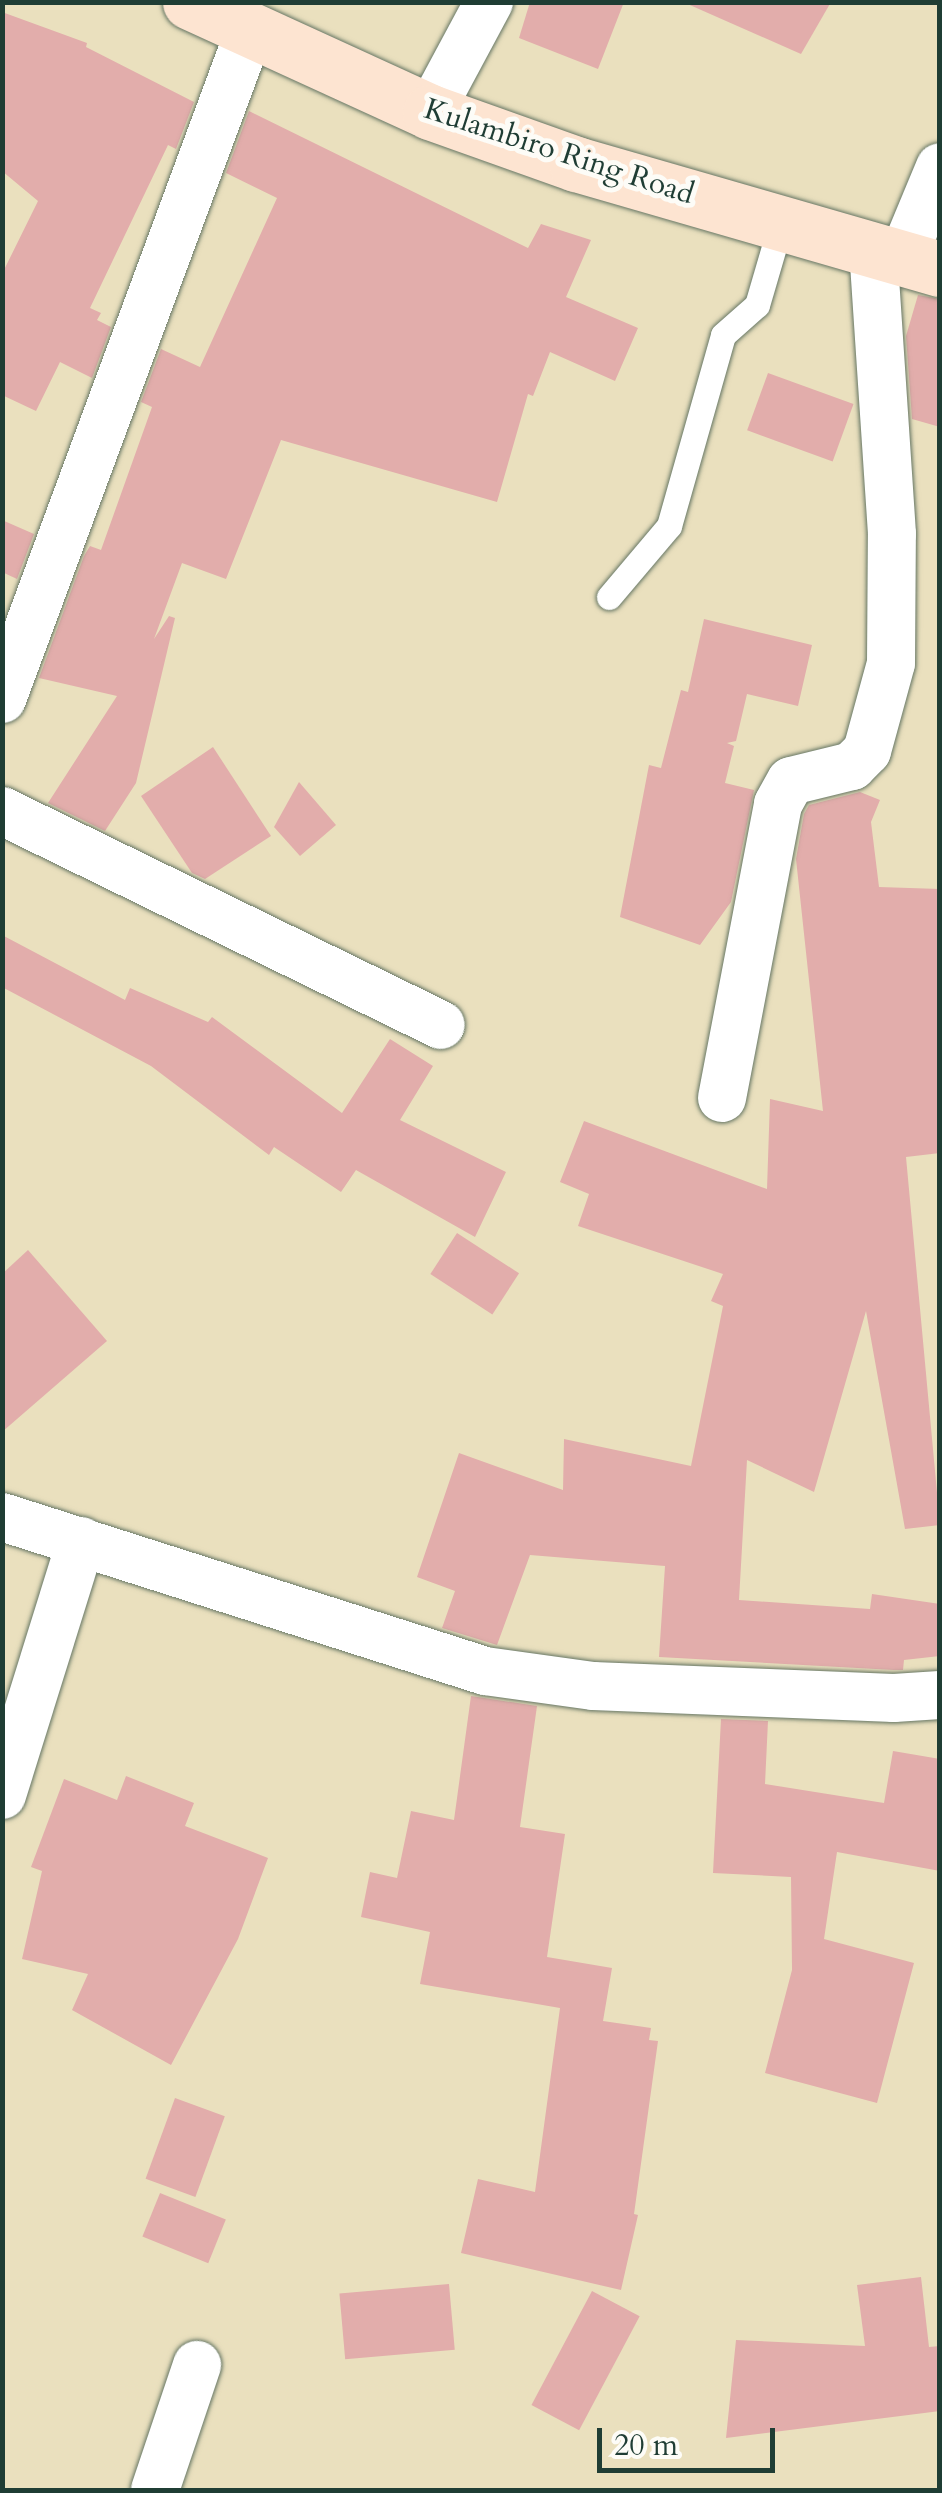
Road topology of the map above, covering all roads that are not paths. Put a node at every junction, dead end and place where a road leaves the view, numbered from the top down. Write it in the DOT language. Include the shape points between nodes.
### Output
graph roads {
  1 [pos="190,2"];
  2 [pos="490,2"];
  3 [pos="250,30"];
  4 [pos="430,112"];
  5 [pos="940,167"];
  6 [pos="781,222"];
  7 [pos="905,258"];
  8 [pos="609,597"];
  9 [pos="2,699"];
  10 [pos="2,810"];
  11 [pos="441,1025"];
  12 [pos="722,1098"];
  13 [pos="2,1516"];
  14 [pos="82,1541"];
  15 [pos="940,1695"];
  16 [pos="2,1795"];
  17 [pos="197,2365"];
  18 [pos="155,2490"];
  1 -- 3 [label="street, Kulambiro Ring Road"];
  2 -- 4 [label="street"];
  3 -- 4 [label="street, Kulambiro Ring Road"];
  3 -- 9 [label="street"];
  4 -- 6 [label="street, Kulambiro Ring Road" via="576,164"];
  5 -- 7 [label="street"];
  6 -- 7 [label="street, Kulambiro Ring Road"];
  6 -- 8 [label="lane" via="757,305 723,336 669,526"];
  7 -- 12 [label="street" via="891,663 867,750 852,766 791,781 778,804"];
  10 -- 11 [label="street"];
  13 -- 14 [label="street"];
  14 -- 15 [label="street" via="485,1671 592,1686"];
  14 -- 16 [label="street"];
  17 -- 18 [label="street"];
}
